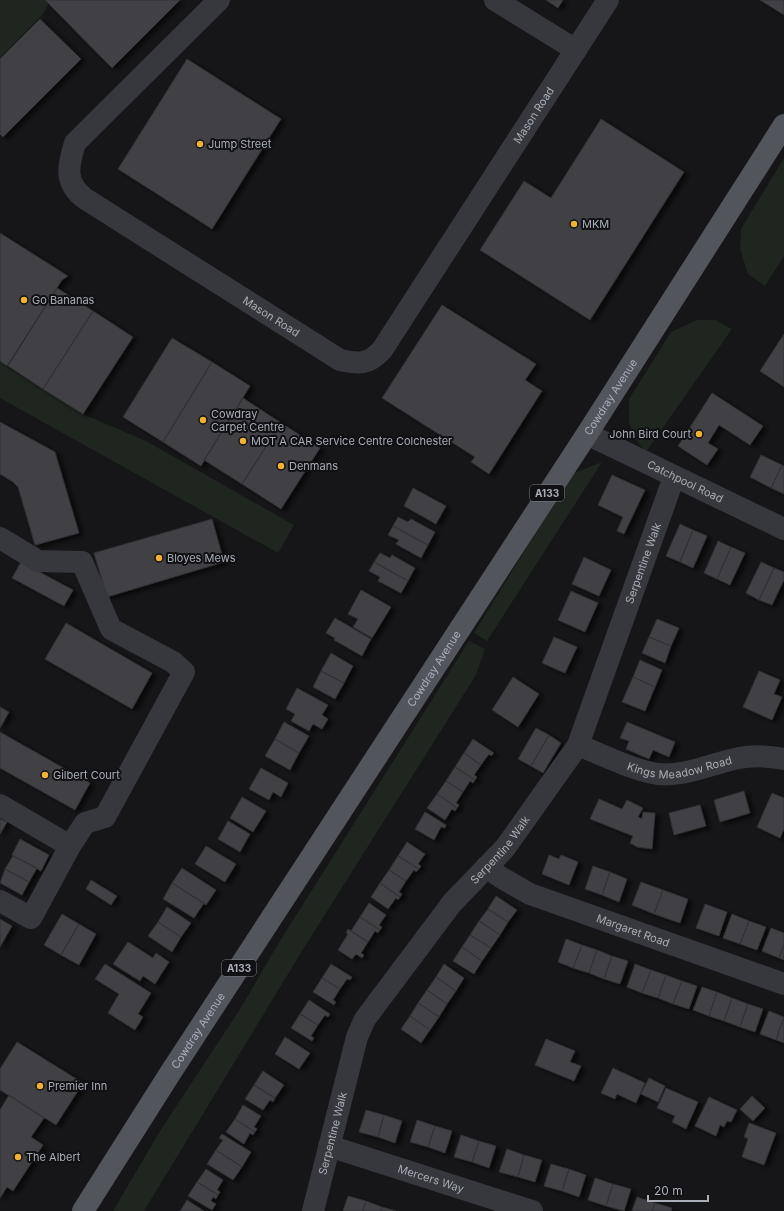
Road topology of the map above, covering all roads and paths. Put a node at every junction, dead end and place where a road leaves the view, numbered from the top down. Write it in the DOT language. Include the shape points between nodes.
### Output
graph roads {
  1 [pos="219,0"];
  2 [pos="495,0"];
  3 [pos="608,0"];
  4 [pos="576,50"];
  5 [pos="784,125"];
  6 [pos="587,434"];
  7 [pos="674,477"];
  8 [pos="784,528"];
  9 [pos="0,538"];
  10 [pos="578,745"];
  11 [pos="784,759"];
  12 [pos="0,805"];
  13 [pos="70,846"];
  14 [pos="486,866"];
  15 [pos="0,901"];
  16 [pos="784,984"];
  17 [pos="329,1146"];
  18 [pos="83,1211"];
  19 [pos="313,1211"];
  20 [pos="532,1211"];
  1 -- 4 [label="street, Mason Road" via="75,144 68,165 70,181 75,191 90,202 340,360 358,364 375,358 382,350"];
  2 -- 4 [label="street"];
  3 -- 4 [label="street, Mason Road"];
  5 -- 6 [label="main road, Cowdray Avenue / A133"];
  6 -- 7 [label="street, Catchpool Road"];
  6 -- 18 [label="main road, Cowdray Avenue / A133"];
  7 -- 8 [label="street, Catchpool Road"];
  7 -- 10 [label="street, Serpentine Walk"];
  9 -- 13 [label="street" via="38,561 82,562 111,629 173,662 184,672 105,817 85,823"];
  10 -- 11 [label="street, Kings Meadow Road" via="659,774 684,772 739,758 756,756"];
  10 -- 14 [label="street, Serpentine Walk" via="505,848"];
  12 -- 13 [label="street"];
  13 -- 15 [label="street" via="31,918"];
  14 -- 16 [label="street, Margaret Road" via="530,894"];
  14 -- 17 [label="street, Serpentine Walk" via="452,902 365,1019 357,1037"];
  17 -- 19 [label="street, Serpentine Walk"];
  17 -- 20 [label="street, Mercers Way"];
}
